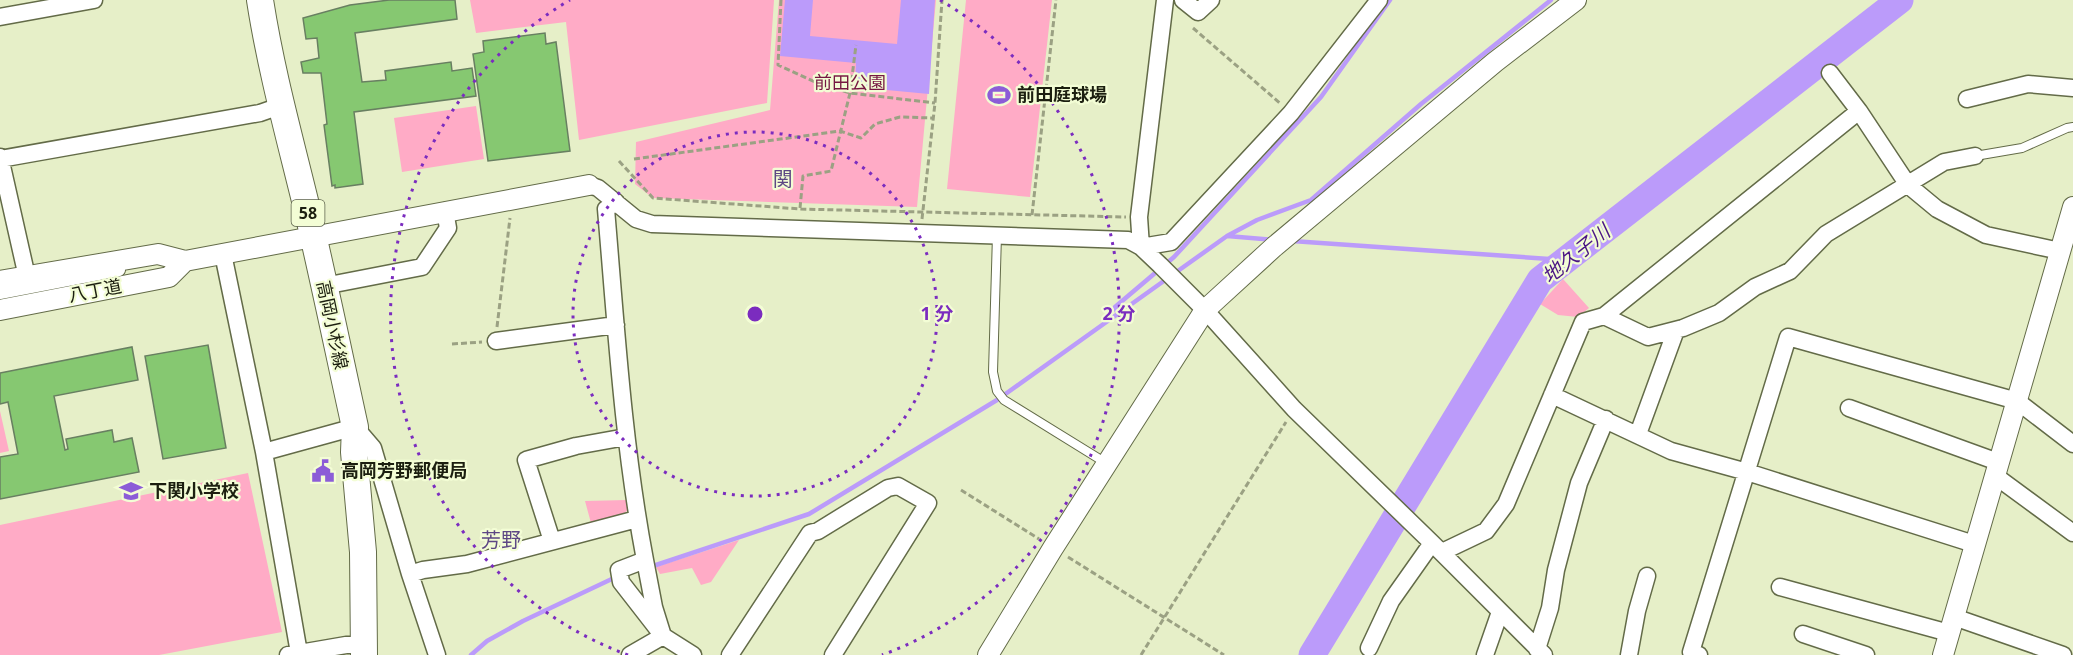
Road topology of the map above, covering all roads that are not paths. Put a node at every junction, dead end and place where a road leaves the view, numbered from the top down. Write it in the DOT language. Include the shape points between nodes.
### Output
graph roads {
  1 [pos="94,0"];
  2 [pos="260,0"];
  3 [pos="1183,0"];
  4 [pos="1211,0"];
  5 [pos="1379,0"];
  6 [pos="1576,0"];
  7 [pos="1165,4"];
  8 [pos="0,17"];
  9 [pos="1830,73"];
  10 [pos="2073,88"];
  11 [pos="1968,99"];
  12 [pos="280,106"];
  13 [pos="1859,111"];
  14 [pos="2073,127"];
  15 [pos="1975,156"];
  16 [pos="0,158"];
  17 [pos="589,185"];
  18 [pos="1908,185"];
  19 [pos="616,202"];
  20 [pos="2073,207"];
  21 [pos="445,212"];
  22 [pos="997,235"];
  23 [pos="313,237"];
  24 [pos="1141,247"];
  25 [pos="2060,251"];
  26 [pos="223,254"];
  27 [pos="178,261"];
  28 [pos="27,276"];
  29 [pos="0,281"];
  30 [pos="324,286"];
  31 [pos="0,293"];
  32 [pos="0,310"];
  33 [pos="1205,310"];
  34 [pos="1604,316"];
  35 [pos="616,325"];
  36 [pos="1676,330"];
  37 [pos="496,341"];
  38 [pos="1552,394"];
  39 [pos="2018,401"];
  40 [pos="1849,408"];
  41 [pos="1606,419"];
  42 [pos="355,427"];
  43 [pos="1638,434"];
  44 [pos="626,437"];
  45 [pos="2073,444"];
  46 [pos="264,452"];
  47 [pos="1106,463"];
  48 [pos="1996,469"];
  49 [pos="1747,472"];
  50 [pos="637,519"];
  51 [pos="2073,533"];
  52 [pos="552,541"];
  53 [pos="1974,544"];
  54 [pos="1437,548"];
  55 [pos="646,566"];
  56 [pos="410,574"];
  57 [pos="1647,576"];
  58 [pos="1780,586"];
  59 [pos="1500,612"];
  60 [pos="1951,625"];
  61 [pos="1803,634"];
  62 [pos="663,636"];
  63 [pos="1369,648"];
  64 [pos="364,650"];
  65 [pos="1541,652"];
  66 [pos="293,654"];
  67 [pos="437,655"];
  68 [pos="630,655"];
  69 [pos="693,655"];
  70 [pos="730,655"];
  71 [pos="833,655"];
  72 [pos="988,655"];
  73 [pos="1485,655"];
  74 [pos="1629,655"];
  75 [pos="1699,655"];
  76 [pos="1866,655"];
  77 [pos="1943,655"];
  78 [pos="2063,655"];
  1 -- 8 [label="street"];
  2 -- 12 [label="main road, 高岡小杉線 / 58"];
  3 -- 4 [label="street" via="1198,12"];
  5 -- 24 [label="street" via="1291,113 1171,242"];
  6 -- 33 [label="street" via="1495,62 1275,246"];
  7 -- 24 [label="street" via="1139,218"];
  9 -- 13 [label="street"];
  10 -- 11 [label="street" via="2028,84"];
  12 -- 16 [label="street" via="261,113"];
  12 -- 23 [label="main road, 高岡小杉線 / 58"];
  13 -- 18 [label="street"];
  13 -- 34 [label="street"];
  14 -- 15 [label="lane" via="2022,148"];
  15 -- 18 [label="street" via="1944,162"];
  16 -- 28 [label="street"];
  17 -- 19 [label="street"];
  17 -- 21 [label="street, 八丁道"];
  18 -- 25 [label="street" via="1937,209 1986,235"];
  18 -- 36 [label="street" via="1826,234 1790,271 1755,287 1719,313"];
  19 -- 22 [label="street" via="636,219 652,224"];
  19 -- 35 [label="street" via="606,209"];
  20 -- 25 [label="street"];
  21 -- 23 [label="street, 八丁道"];
  21 -- 30 [label="street" via="448,228 422,267"];
  22 -- 24 [label="street" via="1128,240"];
  22 -- 47 [label="lane" via="993,372 996,391 1004,400"];
  23 -- 26 [label="street, 八丁道"];
  23 -- 30 [label="main road, 高岡小杉線 / 58"];
  24 -- 33 [label="street"];
  25 -- 39 [label="street"];
  26 -- 27 [label="street, 八丁道"];
  26 -- 46 [label="street"];
  27 -- 28 [label="street, 八丁道" via="158,254"];
  27 -- 31 [label="street"];
  27 -- 32 [label="street, 八丁道" via="169,276"];
  28 -- 29 [label="street, 八丁道"];
  30 -- 42 [label="main road, 高岡小杉線 / 58"];
  33 -- 47 [label="street"];
  33 -- 54 [label="street" via="1294,409"];
  34 -- 36 [label="street" via="1648,337"];
  34 -- 38 [label="street" via="1583,322"];
  35 -- 37 [label="street"];
  35 -- 44 [label="street"];
  36 -- 43 [label="street"];
  38 -- 41 [label="street"];
  38 -- 54 [label="street" via="1506,504 1486,531"];
  39 -- 45 [label="street"];
  39 -- 48 [label="street"];
  39 -- 49 [label="street" via="1788,337"];
  40 -- 48 [label="street"];
  41 -- 43 [label="street"];
  41 -- 65 [label="street" via="1579,483 1556,570"];
  42 -- 46 [label="street"];
  42 -- 56 [label="street" via="373,448"];
  42 -- 64 [label="main road, 高岡小杉線 / 58"];
  43 -- 49 [label="street" via="1671,451"];
  44 -- 50 [label="street"];
  44 -- 52 [label="street" via="526,460"];
  46 -- 66 [label="street"];
  47 -- 72 [label="street"];
  48 -- 51 [label="street"];
  48 -- 53 [label="street"];
  49 -- 53 [label="street"];
  49 -- 75 [label="street" via="1691,652"];
  50 -- 52 [label="street"];
  50 -- 55 [label="street"];
  52 -- 56 [label="street" via="467,564"];
  53 -- 60 [label="street"];
  54 -- 59 [label="street"];
  54 -- 63 [label="street" via="1391,601"];
  55 -- 62 [label="street"];
  55 -- 62 [label="street" via="619,570 620,577"];
  56 -- 67 [label="street"];
  57 -- 74 [label="street"];
  58 -- 60 [label="street"];
  59 -- 65 [label="street"];
  59 -- 73 [label="street"];
  60 -- 77 [label="street"];
  60 -- 78 [label="street"];
  61 -- 76 [label="street"];
  62 -- 68 [label="street"];
  62 -- 69 [label="street"];
  64 -- 66 [label="street" via="346,645"];
  70 -- 71 [label="street" via="810,533 898,486 928,503"];
}
